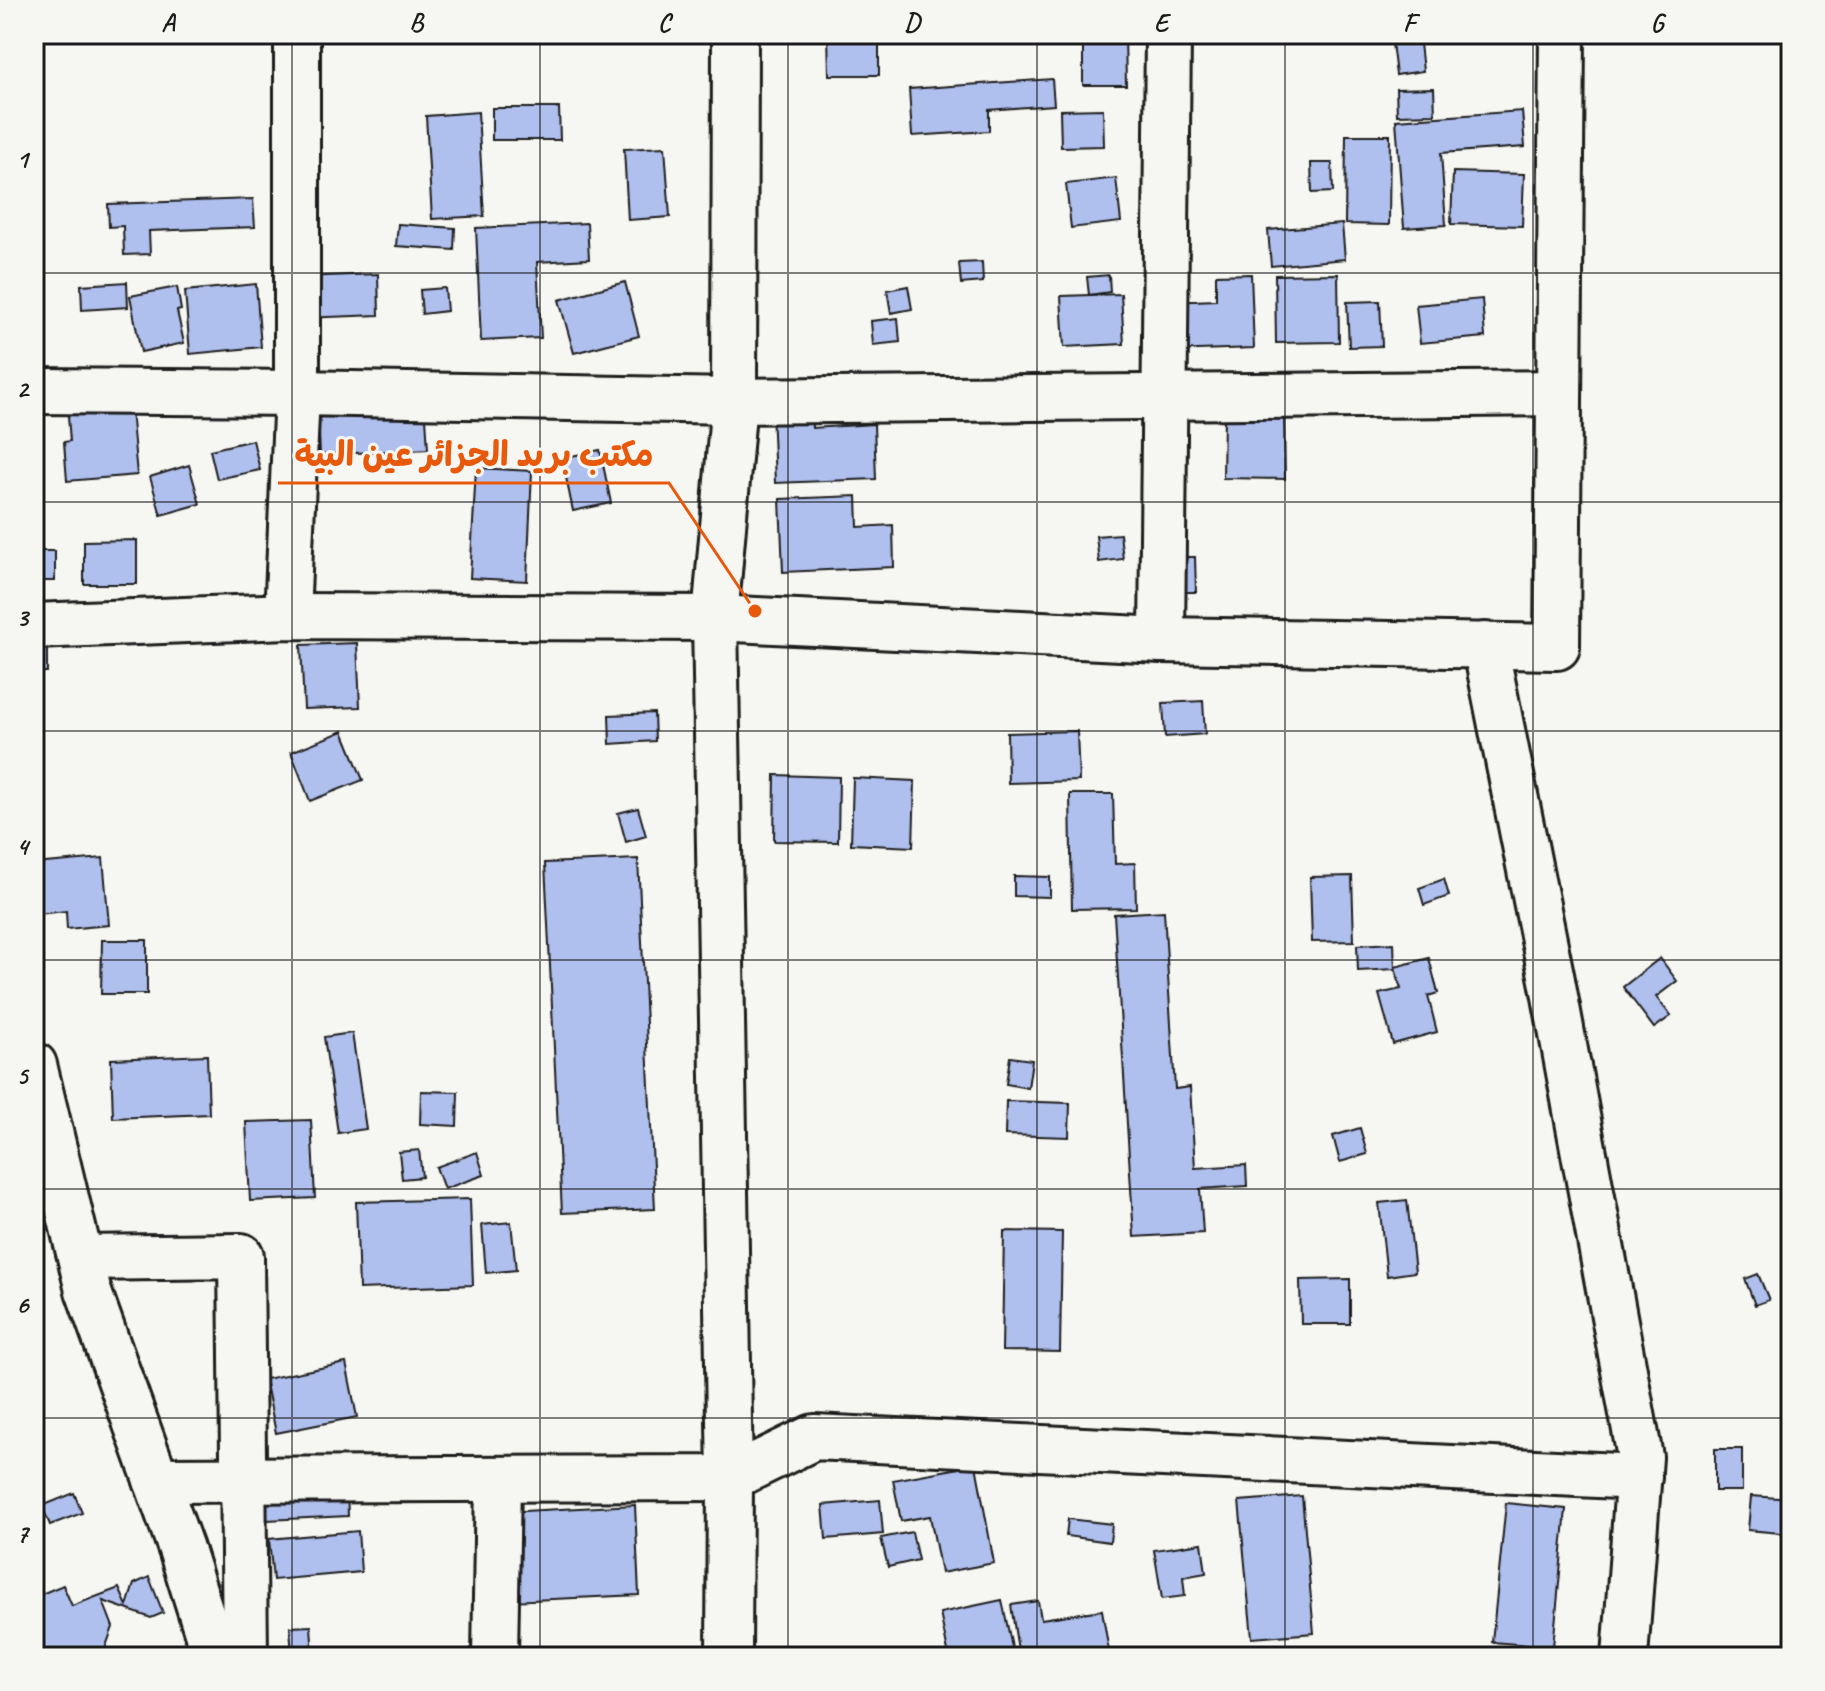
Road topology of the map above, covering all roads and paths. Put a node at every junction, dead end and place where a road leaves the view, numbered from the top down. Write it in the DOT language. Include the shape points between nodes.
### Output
graph roads {
  1 [pos="297,34"];
  2 [pos="735,34"];
  3 [pos="1168,34"];
  4 [pos="1562,34"];
  5 [pos="34,391"];
  6 [pos="297,393"];
  7 [pos="1559,393"];
  8 [pos="1165,397"];
  9 [pos="734,401"];
  10 [pos="287,616"];
  11 [pos="715,618"];
  12 [pos="34,626"];
  13 [pos="1162,640"];
  14 [pos="1485,645"];
  15 [pos="34,1065"];
  16 [pos="81,1258"];
  17 [pos="1639,1477"];
  18 [pos="730,1478"];
  19 [pos="498,1479"];
  20 [pos="156,1480"];
  21 [pos="243,1480"];
  22 [pos="215,1657"];
  23 [pos="245,1657"];
  24 [pos="495,1657"];
  25 [pos="729,1657"];
  26 [pos="1625,1657"];
  1 -- 6 [label="street"];
  2 -- 9 [label="street"];
  3 -- 8 [label="street"];
  4 -- 7 [label="street"];
  5 -- 6 [label="street"];
  6 -- 9 [label="street"];
  6 -- 10 [label="street"];
  7 -- 8 [label="street"];
  7 -- 14 [label="street" via="1557,647"];
  8 -- 9 [label="street"];
  8 -- 13 [label="street"];
  9 -- 11 [label="street"];
  10 -- 11 [label="street"];
  10 -- 12 [label="street"];
  11 -- 13 [label="street"];
  11 -- 18 [label="street"];
  13 -- 14 [label="street"];
  14 -- 17 [label="street" via="1558,1011 1640,1457"];
  15 -- 16 [label="street"];
  16 -- 20 [label="street"];
  16 -- 21 [label="street" via="241,1256"];
  17 -- 18 [label="street" via="814,1437"];
  17 -- 26 [label="street"];
  18 -- 19 [label="street"];
  18 -- 25 [label="street"];
  19 -- 21 [label="street"];
  19 -- 24 [label="street"];
  20 -- 21 [label="street"];
  20 -- 22 [label="street"];
  21 -- 23 [label="street"];
}
